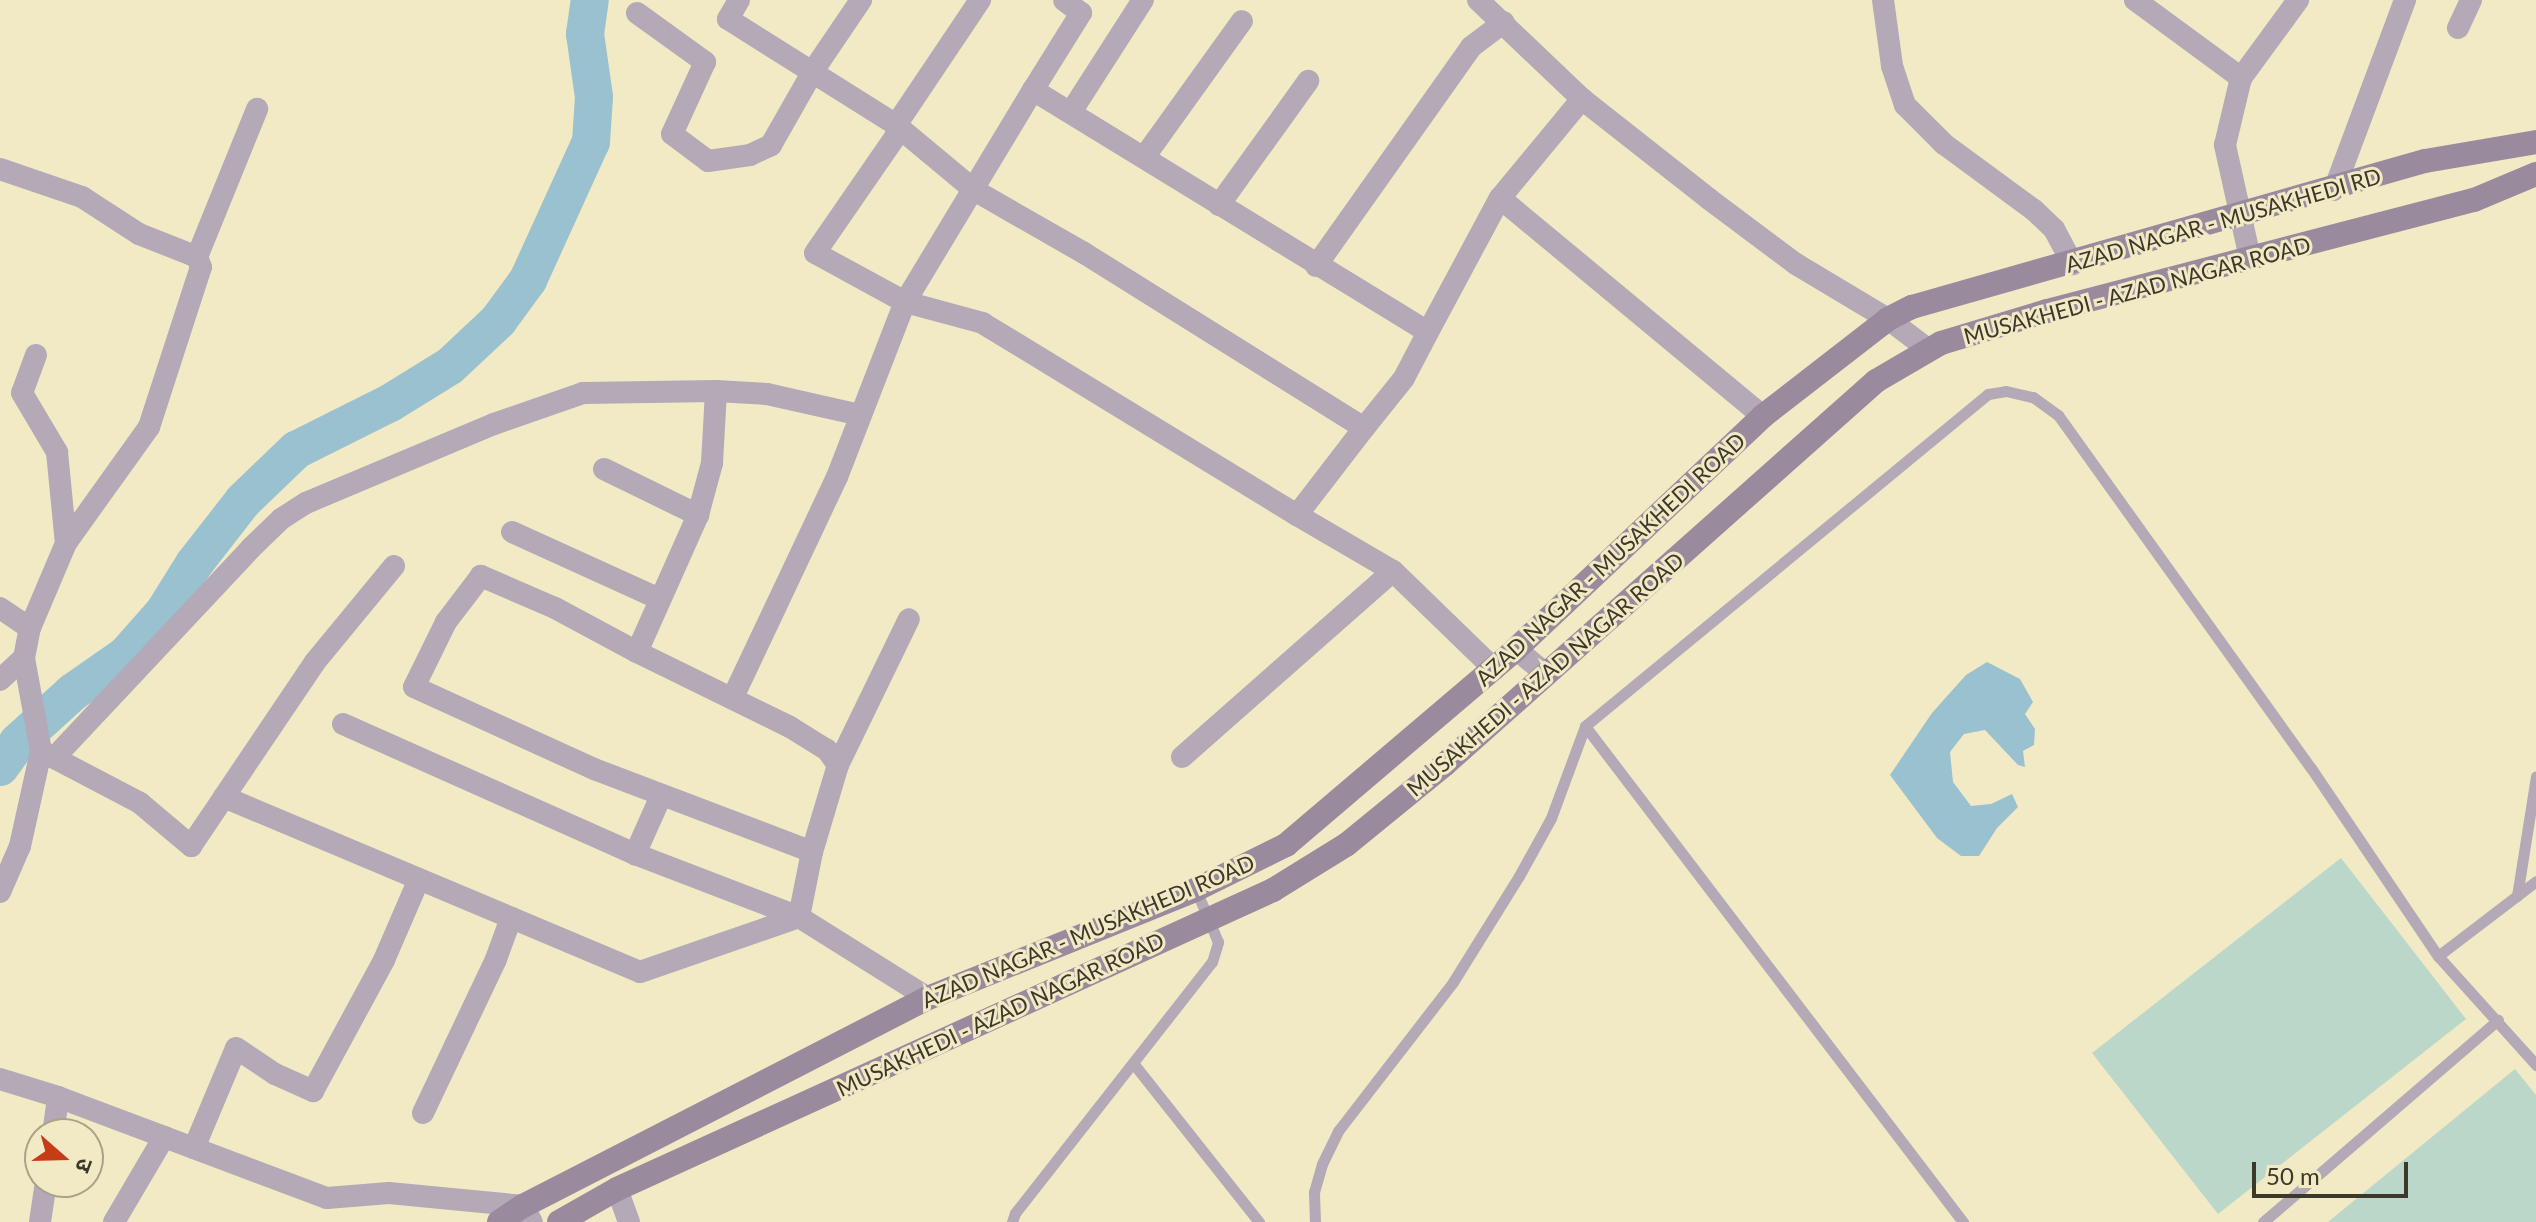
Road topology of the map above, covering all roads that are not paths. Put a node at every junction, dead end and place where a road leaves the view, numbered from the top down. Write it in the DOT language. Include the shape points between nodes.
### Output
graph roads {
  1 [pos="861,0"];
  2 [pos="980,0"];
  3 [pos="1064,0"];
  4 [pos="1143,0"];
  5 [pos="1478,0"];
  6 [pos="1883,0"];
  7 [pos="2135,0"];
  8 [pos="2298,0"];
  9 [pos="2405,0"];
  10 [pos="2471,0"];
  11 [pos="729,3"];
  12 [pos="637,13"];
  13 [pos="1242,21"];
  14 [pos="1504,22"];
  15 [pos="2458,28"];
  16 [pos="813,71"];
  17 [pos="2241,78"];
  18 [pos="1308,81"];
  19 [pos="1033,90"];
  20 [pos="1582,99"];
  21 [pos="257,109"];
  22 [pos="1071,112"];
  23 [pos="896,125"];
  24 [pos="2536,142"];
  25 [pos="1145,156"];
  26 [pos="0,169"];
  27 [pos="2536,174"];
  28 [pos="974,190"];
  29 [pos="2334,190"];
  30 [pos="1500,198"];
  31 [pos="1219,205"];
  32 [pos="2239,214"];
  33 [pos="197,257"];
  34 [pos="2250,258"];
  35 [pos="2073,264"];
  36 [pos="1316,266"];
  37 [pos="905,302"];
  38 [pos="1912,307"];
  39 [pos="1888,319"];
  40 [pos="1428,332"];
  41 [pos="1929,350"];
  42 [pos="36,355"];
  43 [pos="716,391"];
  44 [pos="860,415"];
  45 [pos="1763,416"];
  46 [pos="1364,428"];
  47 [pos="604,469"];
  48 [pos="698,515"];
  49 [pos="1297,515"];
  50 [pos="512,532"];
  51 [pos="66,543"];
  52 [pos="394,566"];
  53 [pos="1393,571"];
  54 [pos="660,599"];
  55 [pos="0,608"];
  56 [pos="909,619"];
  57 [pos="30,628"];
  58 [pos="1516,649"];
  59 [pos="637,652"];
  60 [pos="24,658"];
  61 [pos="1494,669"];
  62 [pos="1545,673"];
  63 [pos="0,680"];
  64 [pos="733,697"];
  65 [pos="343,724"];
  66 [pos="1585,726"];
  67 [pos="45,750"];
  68 [pos="1182,757"];
  69 [pos="838,765"];
  70 [pos="2536,776"];
  71 [pos="661,796"];
  72 [pos="224,797"];
  73 [pos="812,852"];
  74 [pos="635,854"];
  75 [pos="419,879"];
  76 [pos="2536,881"];
  77 [pos="1195,890"];
  78 [pos="0,892"];
  79 [pos="2517,896"];
  80 [pos="799,917"];
  81 [pos="511,918"];
  82 [pos="1207,919"];
  83 [pos="2438,956"];
  84 [pos="928,998"];
  85 [pos="2498,1020"];
  86 [pos="1133,1063"];
  87 [pos="2536,1065"];
  88 [pos="0,1079"];
  89 [pos="58,1097"];
  90 [pos="423,1113"];
  91 [pos="55,1118"];
  92 [pos="164,1137"];
  93 [pos="194,1148"];
  94 [pos="617,1189"];
  95 [pos="44,1198"];
  96 [pos="527,1214"];
  97 [pos="1255,1220"];
  98 [pos="40,1222"];
  99 [pos="114,1222"];
  100 [pos="499,1222"];
  101 [pos="559,1222"];
  102 [pos="629,1222"];
  103 [pos="1012,1222"];
  104 [pos="1315,1222"];
  105 [pos="1963,1222"];
  106 [pos="2263,1222"];
  1 -- 16 [label="street"];
  2 -- 23 [label="street"];
  3 -- 19 [label="street" via="1081,13"];
  4 -- 22 [label="street"];
  5 -- 14 [label="street"];
  6 -- 35 [label="street" via="1892,66 1905,105 1944,144 2034,210 2054,229"];
  7 -- 17 [label="street"];
  8 -- 17 [label="street"];
  9 -- 29 [label="street"];
  10 -- 15 [label="street"];
  11 -- 16 [label="street" via="728,19"];
  12 -- 16 [label="street" via="705,62 672,134 708,161 750,155 771,145"];
  13 -- 25 [label="street"];
  14 -- 20 [label="street"];
  14 -- 36 [label="street" via="1471,47"];
  16 -- 23 [label="street"];
  17 -- 32 [label="street" via="2225,145"];
  18 -- 31 [label="street"];
  19 -- 22 [label="street"];
  19 -- 28 [label="street"];
  20 -- 30 [label="street"];
  20 -- 39 [label="street" via="1796,264"];
  21 -- 33 [label="street"];
  22 -- 25 [label="street"];
  23 -- 28 [label="street"];
  23 -- 37 [label="street" via="897,134 815,253"];
  24 -- 29 [label="main road, AZAD NAGAR - MUSAKHEDI RD" via="2425,161"];
  25 -- 31 [label="street"];
  26 -- 33 [label="street" via="82,197 139,234"];
  27 -- 34 [label="main road, MUSAKHEDI - AZAD NAGAR ROAD" via="2474,200"];
  28 -- 37 [label="street"];
  28 -- 46 [label="street"];
  29 -- 32 [label="main road, AZAD NAGAR - MUSAKHEDI RD"];
  30 -- 40 [label="street"];
  30 -- 45 [label="street"];
  31 -- 36 [label="street"];
  32 -- 34 [label="street"];
  32 -- 35 [label="main road, AZAD NAGAR - MUSAKHEDI RD"];
  33 -- 51 [label="street" via="201,267 149,427"];
  34 -- 41 [label="main road, MUSAKHEDI - AZAD NAGAR ROAD" via="2047,311"];
  35 -- 38 [label="main road, AZAD NAGAR - MUSAKHEDI RD"];
  36 -- 40 [label="street"];
  37 -- 44 [label="street"];
  37 -- 49 [label="street" via="983,323"];
  38 -- 39 [label="main road, AZAD NAGAR - MUSAKHEDI ROAD"];
  39 -- 41 [label="street"];
  39 -- 45 [label="main road, AZAD NAGAR - MUSAKHEDI ROAD"];
  40 -- 46 [label="street" via="1404,378"];
  41 -- 62 [label="main road, MUSAKHEDI - AZAD NAGAR ROAD" via="1876,381"];
  42 -- 51 [label="street" via="22,393 57,452"];
  43 -- 44 [label="street" via="767,394"];
  43 -- 48 [label="street" via="712,463"];
  43 -- 67 [label="street" via="583,393 494,424 306,503 281,519"];
  44 -- 64 [label="street" via="837,477"];
  45 -- 58 [label="main road, AZAD NAGAR - MUSAKHEDI ROAD"];
  46 -- 49 [label="street"];
  47 -- 48 [label="street"];
  48 -- 54 [label="street"];
  49 -- 53 [label="street"];
  50 -- 54 [label="street"];
  51 -- 57 [label="street"];
  52 -- 72 [label="street" via="315,662"];
  53 -- 61 [label="street"];
  53 -- 68 [label="street"];
  54 -- 59 [label="street"];
  55 -- 57 [label="street"];
  56 -- 69 [label="street"];
  57 -- 60 [label="street"];
  58 -- 61 [label="main road, AZAD NAGAR - MUSAKHEDI ROAD"];
  58 -- 62 [label="street"];
  59 -- 64 [label="street"];
  59 -- 71 [label="street" via="481,576 446,622 414,687"];
  60 -- 63 [label="street"];
  60 -- 67 [label="street"];
  61 -- 77 [label="main road, AZAD NAGAR - MUSAKHEDI ROAD" via="1286,845"];
  62 -- 82 [label="main road, MUSAKHEDI - AZAD NAGAR ROAD" via="1346,845 1273,890"];
  64 -- 69 [label="street" via="827,750"];
  65 -- 74 [label="street"];
  66 -- 83 [label="lane" via="1988,394 2006,391 2033,397 2058,415 2311,768"];
  66 -- 104 [label="lane" via="1551,818 1519,876 1453,982 1338,1131 1314,1192"];
  66 -- 105 [label="lane"];
  67 -- 72 [label="street" via="140,803 191,846"];
  67 -- 78 [label="street" via="20,846"];
  69 -- 73 [label="street"];
  70 -- 79 [label="lane"];
  71 -- 73 [label="street"];
  71 -- 74 [label="street"];
  72 -- 75 [label="street"];
  73 -- 80 [label="street"];
  74 -- 80 [label="street"];
  75 -- 81 [label="street"];
  75 -- 93 [label="street" via="384,960 313,1091 236,1048"];
  76 -- 79 [label="lane"];
  77 -- 82 [label="lane"];
  77 -- 84 [label="main road, AZAD NAGAR - MUSAKHEDI ROAD"];
  79 -- 83 [label="lane"];
  80 -- 81 [label="street" via="640,972"];
  80 -- 84 [label="street"];
  81 -- 90 [label="street"];
  82 -- 86 [label="lane" via="1218,942 1212,962"];
  82 -- 94 [label="main road, MUSAKHEDI - AZAD NAGAR ROAD"];
  83 -- 85 [label="lane"];
  84 -- 96 [label="main road, AZAD NAGAR - MUSAKHEDI ROAD"];
  85 -- 87 [label="lane"];
  85 -- 106 [label="lane"];
  86 -- 97 [label="lane"];
  86 -- 103 [label="lane"];
  88 -- 89 [label="street"];
  89 -- 91 [label="street"];
  89 -- 92 [label="street"];
  92 -- 93 [label="street"];
  92 -- 99 [label="street"];
  93 -- 96 [label="street" via="327,1198 389,1193"];
  94 -- 101 [label="main road, MUSAKHEDI - AZAD NAGAR ROAD"];
  94 -- 102 [label="street"];
  95 -- 98 [label="street"];
  96 -- 100 [label="main road, AZAD NAGAR - MUSAKHEDI ROAD"];
}
